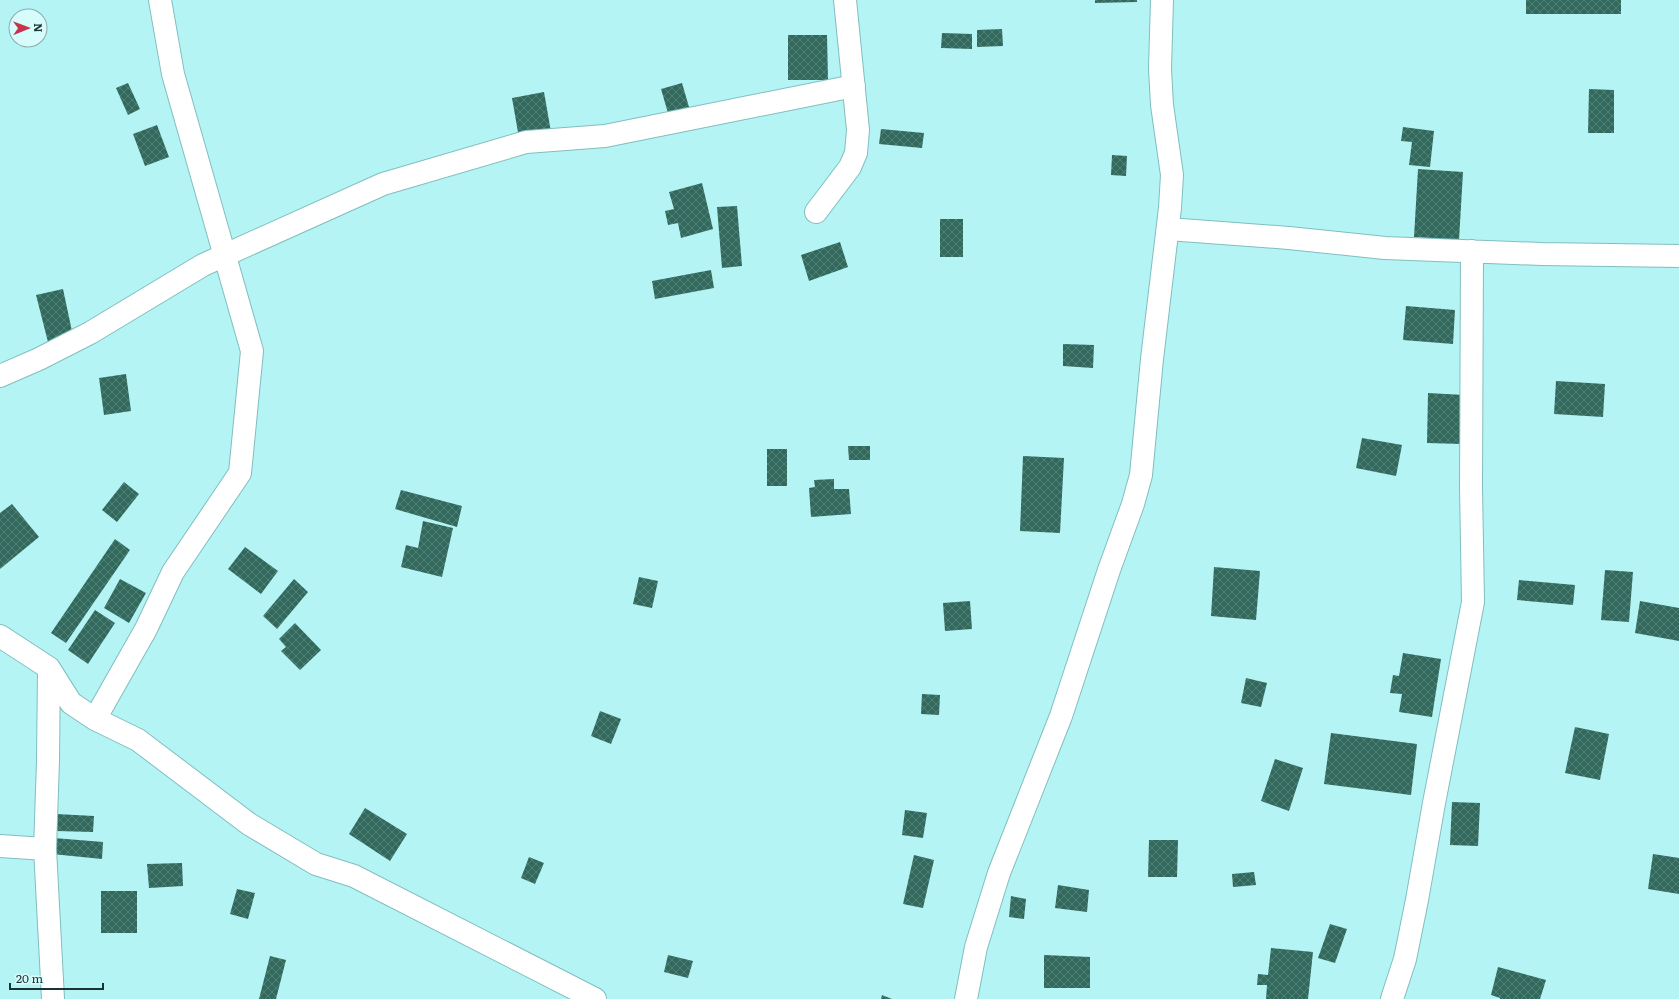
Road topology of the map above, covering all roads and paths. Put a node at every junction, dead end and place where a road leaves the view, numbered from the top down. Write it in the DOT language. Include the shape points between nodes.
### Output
graph roads {
  1 [pos="160,0"];
  2 [pos="845,0"];
  3 [pos="1162,0"];
  4 [pos="854,86"];
  5 [pos="816,212"];
  6 [pos="1168,229"];
  7 [pos="1472,251"];
  8 [pos="225,255"];
  9 [pos="1679,256"];
  10 [pos="0,376"];
  11 [pos="0,636"];
  12 [pos="49,668"];
  13 [pos="95,719"];
  14 [pos="0,846"];
  15 [pos="44,849"];
  16 [pos="53,999"];
  17 [pos="595,999"];
  18 [pos="966,999"];
  19 [pos="1392,999"];
  1 -- 8 [label="street" via="173,74"];
  2 -- 4 [label="street"];
  3 -- 6 [label="street" via="1162,105 1172,175"];
  4 -- 5 [label="street" via="858,130 856,153 850,167"];
  4 -- 8 [label="street" via="605,136 526,142 383,184"];
  6 -- 7 [label="street" via="1385,248"];
  6 -- 18 [label="street" via="1141,476 1061,716 999,873 976,947"];
  7 -- 9 [label="street"];
  7 -- 19 [label="street" via="1471,487 1474,602 1416,907 1405,959"];
  8 -- 10 [label="street" via="203,265 90,333"];
  8 -- 13 [label="street" via="252,352 240,473 172,572 146,629"];
  11 -- 12 [label="street"];
  12 -- 13 [label="street" via="71,704"];
  12 -- 15 [label="street"];
  13 -- 17 [label="street" via="138,740 249,824 316,864 354,876"];
  14 -- 15 [label="street"];
  15 -- 16 [label="street"];
}
